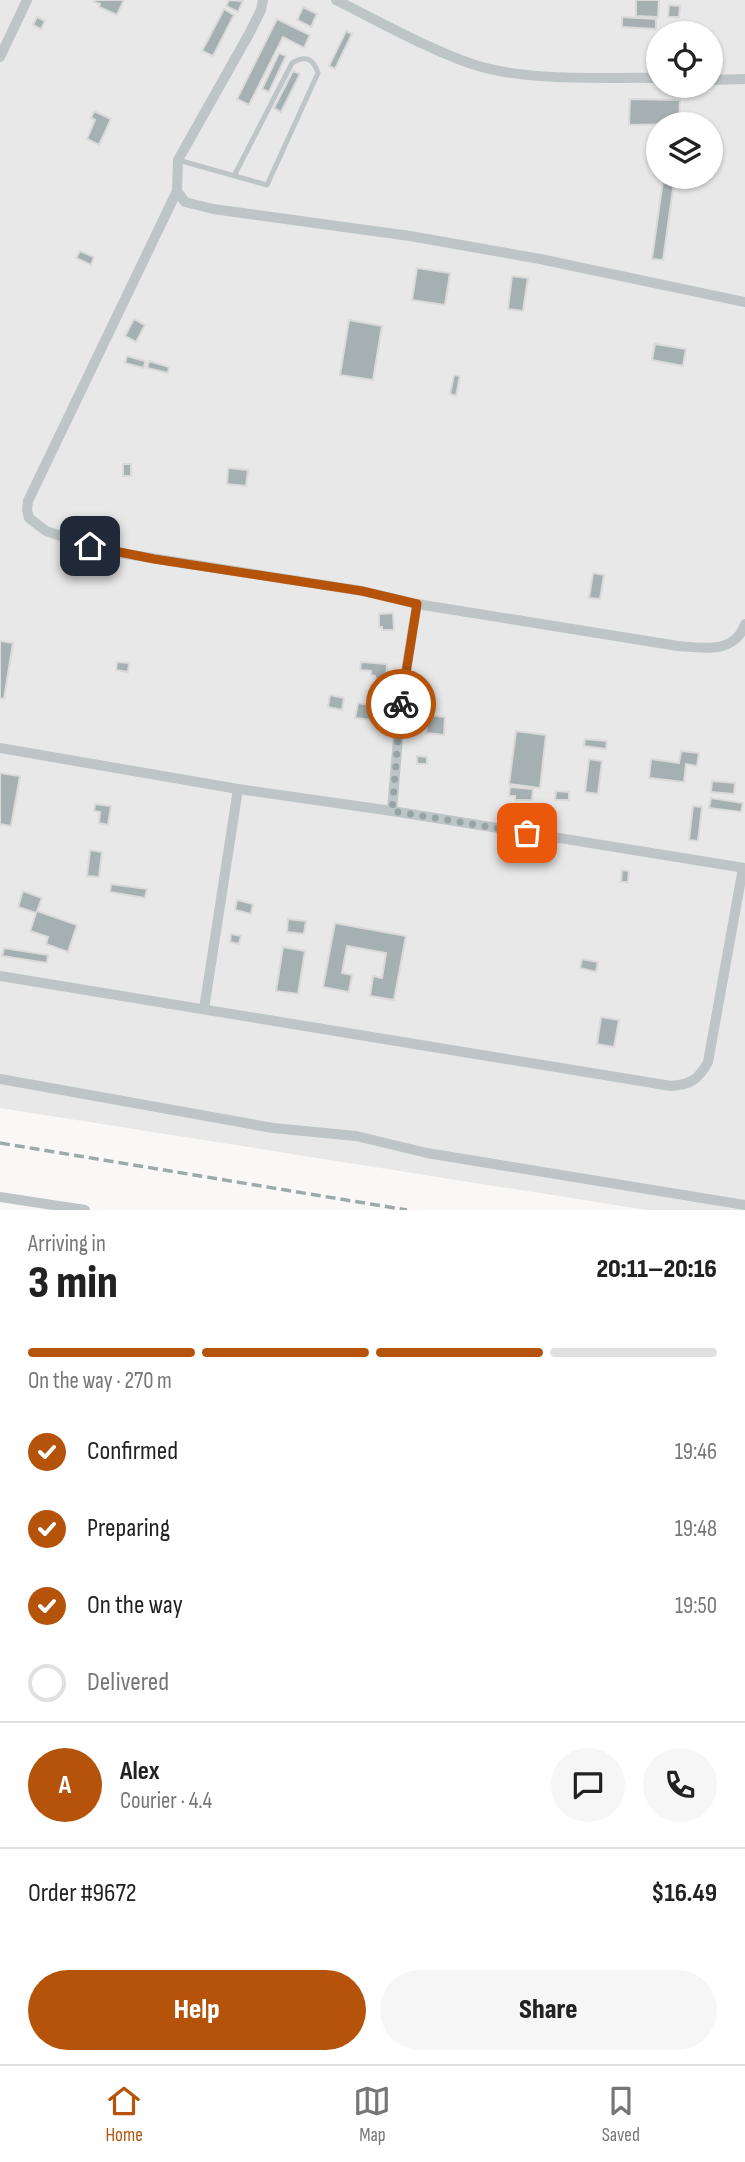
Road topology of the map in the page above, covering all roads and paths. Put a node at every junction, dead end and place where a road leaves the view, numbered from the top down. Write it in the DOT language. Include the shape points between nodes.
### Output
graph roads {
  1 [pos="27,0"];
  2 [pos="263,0"];
  3 [pos="337,0"];
  4 [pos="0,57"];
  5 [pos="646,78"];
  6 [pos="745,79"];
  7 [pos="723,80"];
  8 [pos="178,160"];
  9 [pos="234,176"];
  10 [pos="177,191"];
  11 [pos="745,302"];
  12 [pos="417,604"];
  13 [pos="745,624"];
  14 [pos="0,748"];
  15 [pos="238,789"];
  16 [pos="392,811"];
  17 [pos="744,868"];
  18 [pos="0,976"];
  19 [pos="204,1009"];
  20 [pos="0,1079"];
  21 [pos="0,1197"];
  22 [pos="745,1205"];
  23 [pos="85,1210"];
  1 -- 4 [label="street"];
  2 -- 8 [label="street" via="249,34"];
  3 -- 5 [label="street" via="472,64 534,74"];
  6 -- 7 [label="street"];
  8 -- 9 [label="lane"];
  8 -- 10 [label="street"];
  9 -- 9 [label="lane" via="267,185 318,73 308,58 292,63"];
  10 -- 11 [label="street" via="185,202 213,209 410,236"];
  10 -- 12 [label="street" via="28,502 29,519 46,531 107,551 362,591"];
  12 -- 13 [label="street" via="678,646 731,644"];
  12 -- 16 [label="street" via="401,702"];
  14 -- 15 [label="street"];
  15 -- 16 [label="street"];
  15 -- 19 [label="street"];
  16 -- 17 [label="street"];
  17 -- 19 [label="street" via="708,1062 701,1075 686,1085"];
  18 -- 19 [label="street"];
  20 -- 22 [label="street"];
  21 -- 23 [label="street"];
}
